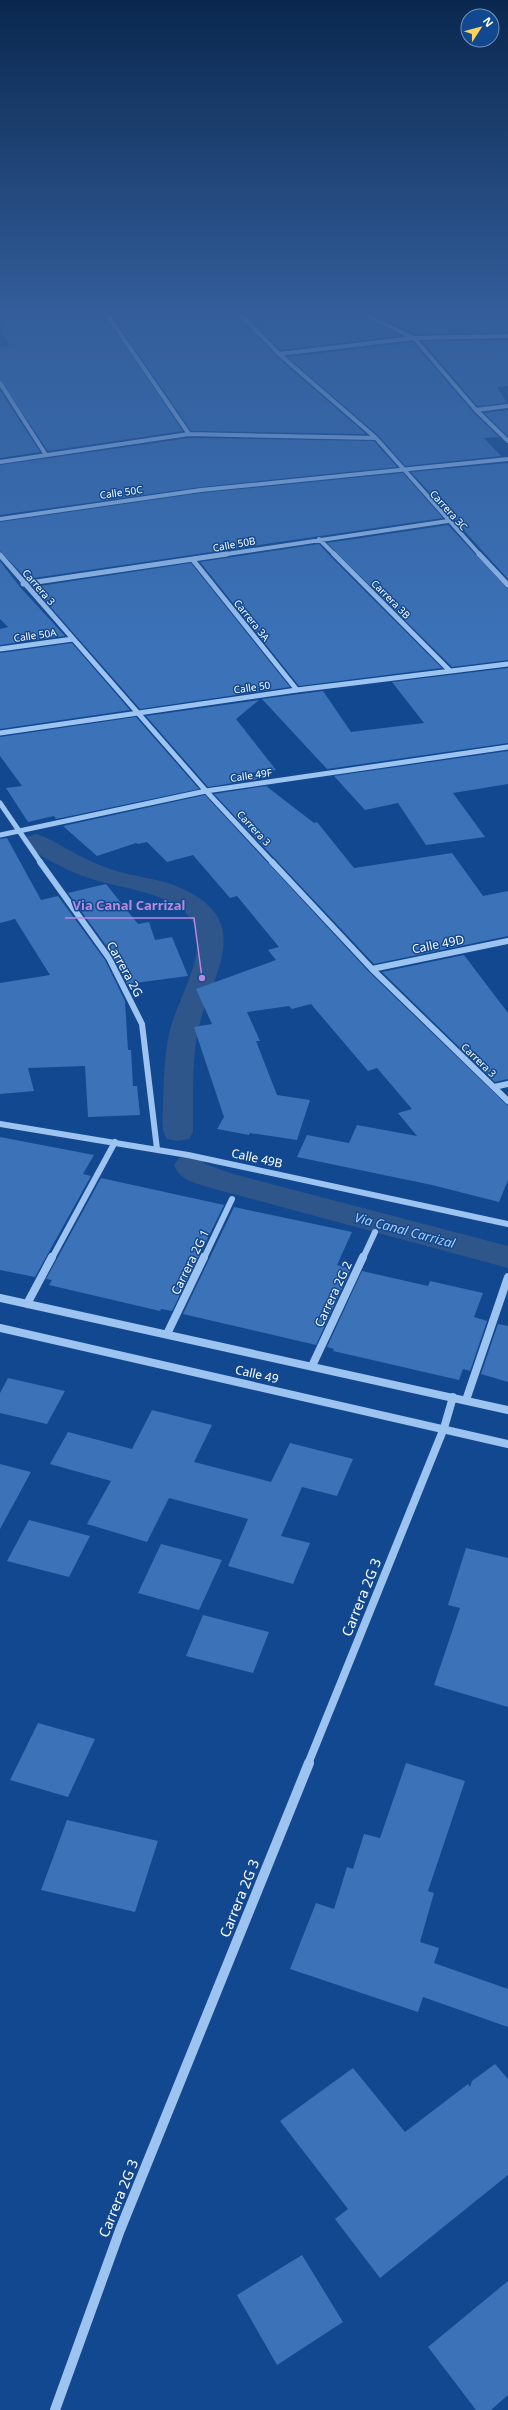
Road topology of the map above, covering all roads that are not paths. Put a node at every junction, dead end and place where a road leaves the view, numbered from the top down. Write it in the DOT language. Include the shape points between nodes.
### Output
graph roads {
  1 [pos="27,425"];
  2 [pos="184,425"];
  3 [pos="361,425"];
  4 [pos="492,425"];
  5 [pos="190,434"];
  6 [pos="376,438"];
  7 [pos="508,441"];
  8 [pos="46,455"];
  9 [pos="508,459"];
  10 [pos="0,462"];
  11 [pos="401,468"];
  12 [pos="1,518"];
  13 [pos="448,521"];
  14 [pos="319,539"];
  15 [pos="0,555"];
  16 [pos="193,560"];
  17 [pos="23,584"];
  18 [pos="508,585"];
  19 [pos="73,639"];
  20 [pos="0,649"];
  21 [pos="508,664"];
  22 [pos="450,671"];
  23 [pos="297,690"];
  24 [pos="137,712"];
  25 [pos="0,733"];
  26 [pos="508,747"];
  27 [pos="206,791"];
  28 [pos="0,803"];
  29 [pos="18,832"];
  30 [pos="0,835"];
  31 [pos="508,941"];
  32 [pos="372,969"];
  33 [pos="508,1084"];
  34 [pos="494,1087"];
  35 [pos="508,1101"];
  36 [pos="0,1124"];
  37 [pos="115,1142"];
  38 [pos="157,1149"];
  39 [pos="232,1199"];
  40 [pos="508,1224"];
  41 [pos="375,1232"];
  42 [pos="508,1277"];
  43 [pos="0,1298"];
  44 [pos="27,1304"];
  45 [pos="0,1328"];
  46 [pos="167,1334"];
  47 [pos="312,1366"];
  48 [pos="453,1397"];
  49 [pos="466,1400"];
  50 [pos="508,1410"];
  51 [pos="444,1428"];
  52 [pos="508,1444"];
  53 [pos="55,2410"];
  1 -- 8 [label="street"];
  2 -- 5 [label="street"];
  3 -- 6 [label="street, Carrera 3C"];
  4 -- 7 [label="street"];
  5 -- 6 [label="street"];
  5 -- 8 [label="street"];
  6 -- 11 [label="street, Carrera 3C"];
  8 -- 10 [label="street"];
  9 -- 11 [label="street, Calle 50C"];
  11 -- 12 [label="street, Calle 50C" via="201,490"];
  11 -- 13 [label="street, Carrera 3C"];
  13 -- 14 [label="street, Calle 50B"];
  13 -- 18 [label="street, Carrera 3C"];
  14 -- 16 [label="street, Calle 50B"];
  14 -- 22 [label="street, Carrera 3B"];
  15 -- 17 [label="street, Carrera 3"];
  16 -- 17 [label="street, Calle 50B"];
  16 -- 23 [label="street, Carrera 3A"];
  17 -- 19 [label="street, Carrera 3"];
  19 -- 20 [label="street, Calle 50A"];
  19 -- 24 [label="street, Carrera 3"];
  21 -- 22 [label="street, Calle 50"];
  22 -- 23 [label="street, Calle 50"];
  23 -- 24 [label="street, Calle 50"];
  24 -- 25 [label="street, Calle 50"];
  24 -- 27 [label="street, Carrera 3"];
  26 -- 27 [label="street, Calle 49F"];
  27 -- 29 [label="street, Calle 49F"];
  27 -- 32 [label="street, Carrera 3"];
  28 -- 29 [label="street, Carrera 2G"];
  29 -- 30 [label="street, Calle 49F"];
  29 -- 38 [label="street, Carrera 2G" via="109,958 142,1024"];
  31 -- 32 [label="street, Calle 49D"];
  32 -- 34 [label="street, Carrera 3"];
  33 -- 34 [label="street"];
  34 -- 35 [label="street, Carrera 3"];
  36 -- 37 [label="street, Calle 49B"];
  37 -- 38 [label="street, Calle 49B"];
  37 -- 44 [label="street"];
  38 -- 40 [label="street, Calle 49B"];
  39 -- 46 [label="street, Carrera 2G 1"];
  41 -- 47 [label="street, Carrera 2G 2"];
  42 -- 49 [label="street"];
  43 -- 44 [label="street, Calle 49"];
  44 -- 46 [label="street, Calle 49"];
  45 -- 51 [label="street, Calle 49"];
  46 -- 47 [label="street, Calle 49"];
  47 -- 48 [label="street, Calle 49"];
  48 -- 49 [label="street, Calle 49"];
  48 -- 51 [label="street, Carrera 2G 3"];
  49 -- 50 [label="street, Calle 49"];
  51 -- 52 [label="street, Calle 49"];
  51 -- 53 [label="street, Carrera 2G 3" via="120,2230"];
}
